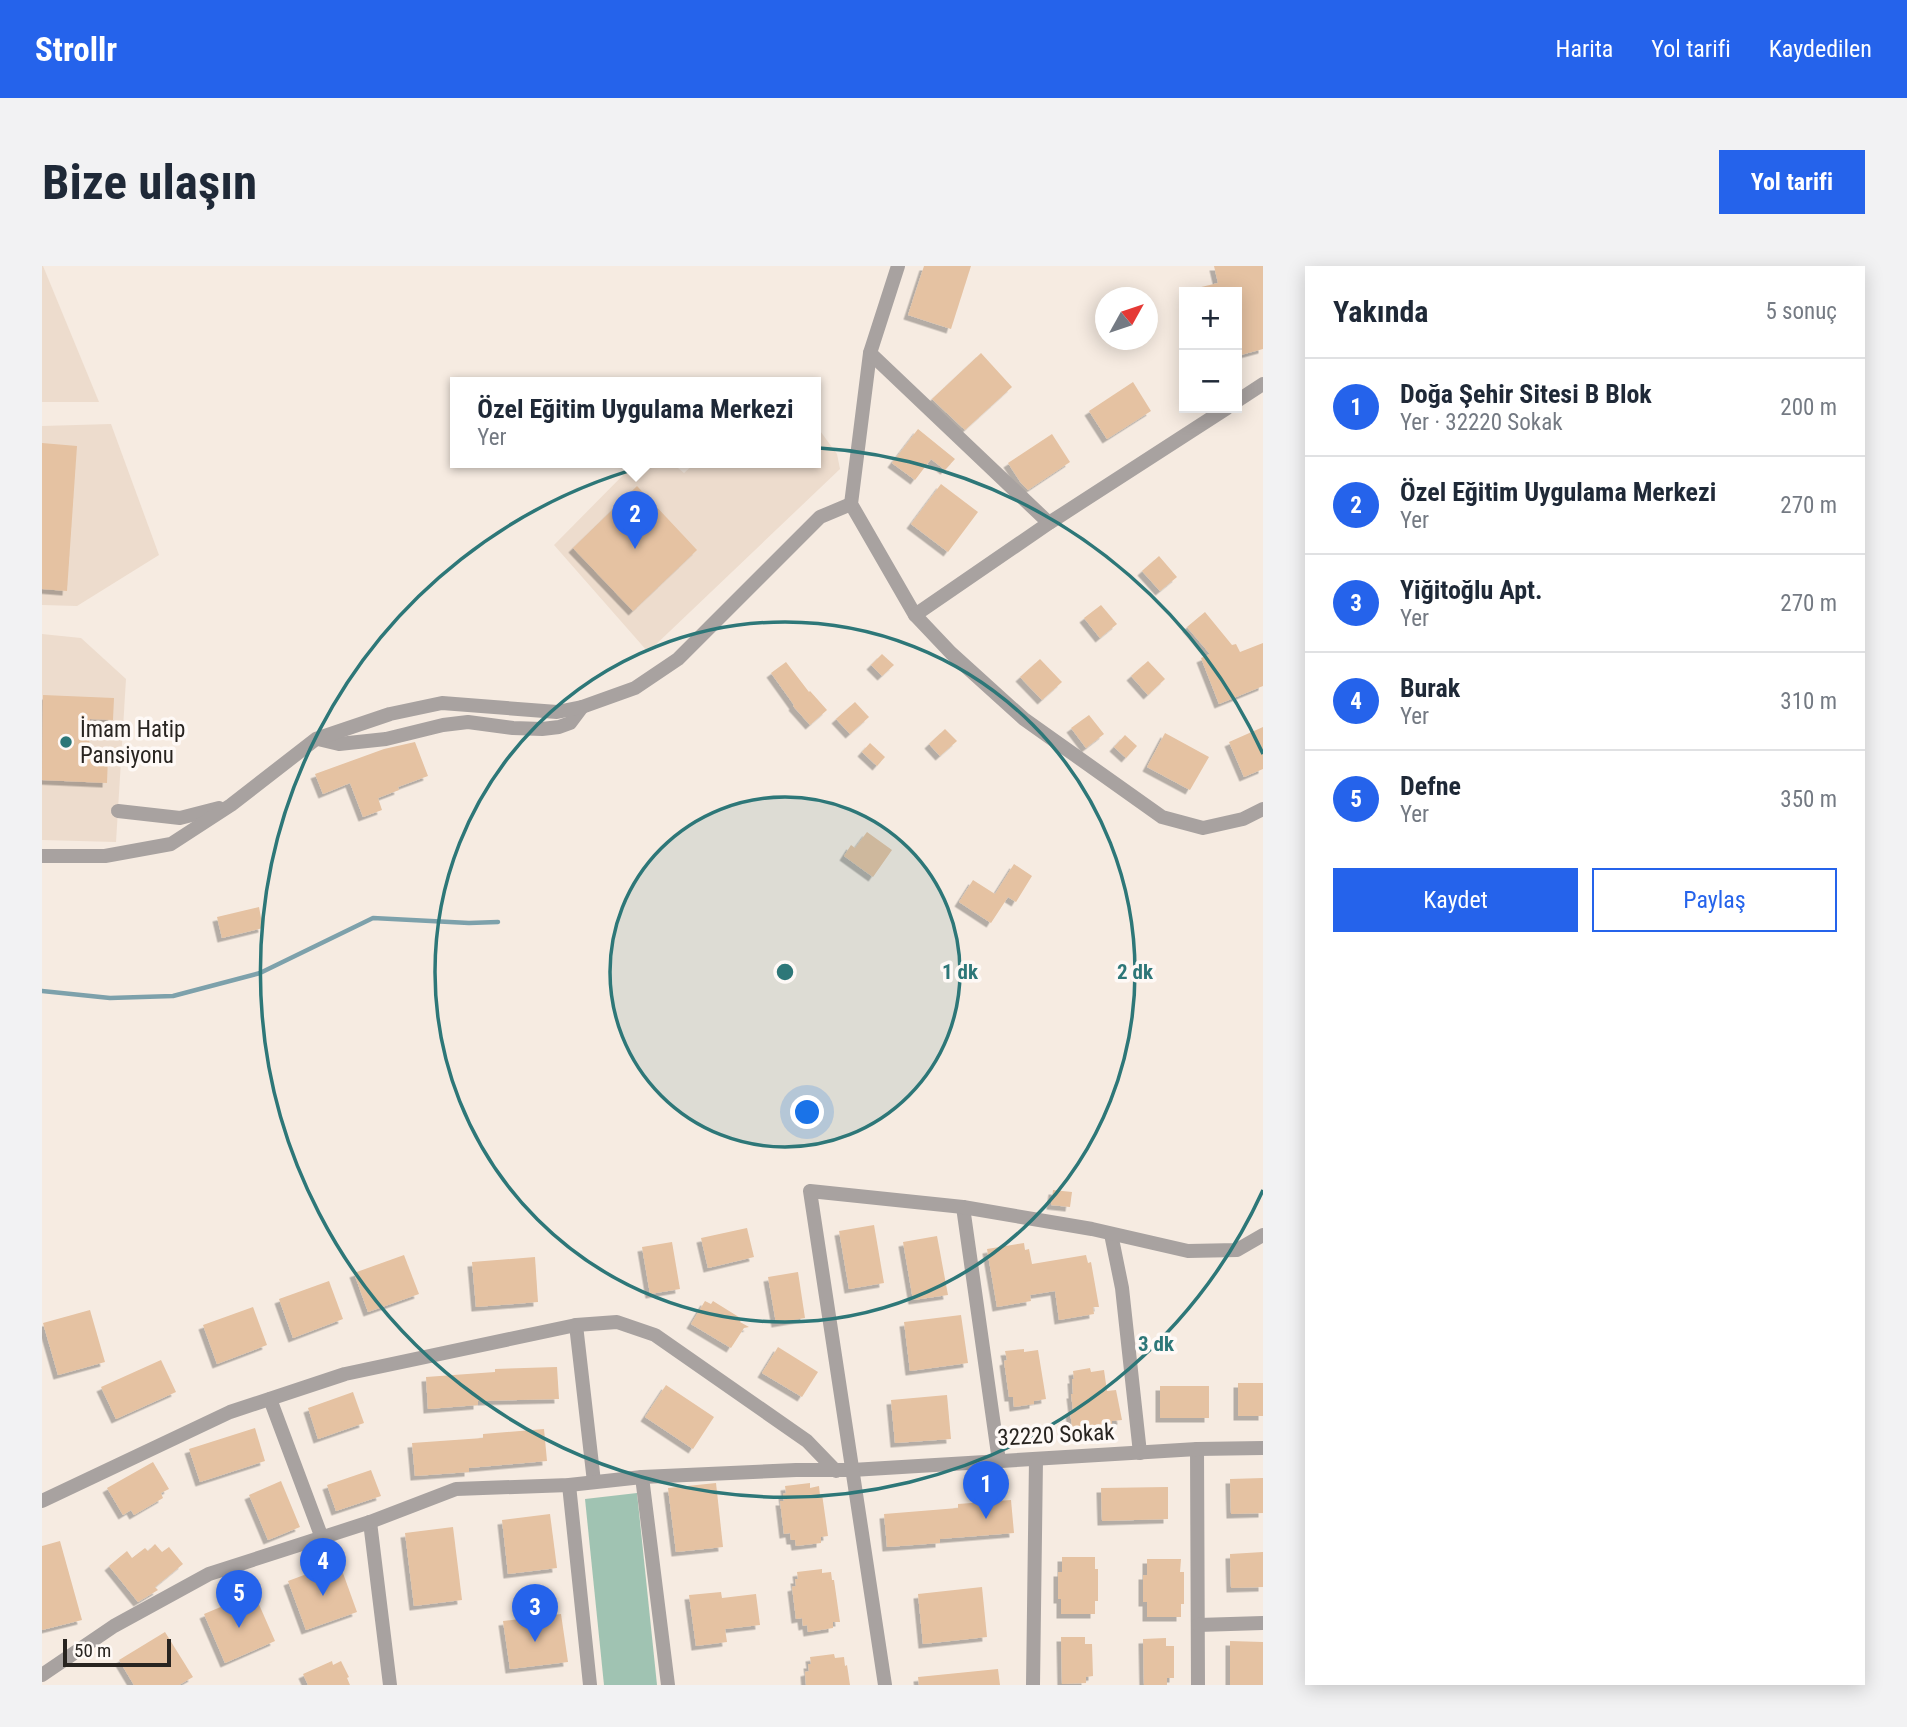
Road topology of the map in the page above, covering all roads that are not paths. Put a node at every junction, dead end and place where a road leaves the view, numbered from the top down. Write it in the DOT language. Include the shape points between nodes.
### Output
graph roads {
  1 [pos="898,266"];
  2 [pos="870,353"];
  3 [pos="1263,384"];
  4 [pos="1242,398"];
  5 [pos="1219,413"];
  6 [pos="851,503"];
  7 [pos="1049,523"];
  8 [pos="915,615"];
  9 [pos="582,707"];
  10 [pos="317,739"];
  11 [pos="231,805"];
  12 [pos="1263,809"];
  13 [pos="118,811"];
  14 [pos="42,856"];
  15 [pos="962,1208"];
  16 [pos="1111,1234"];
  17 [pos="1263,1235"];
  18 [pos="576,1325"];
  19 [pos="270,1399"];
  20 [pos="1263,1448"];
  21 [pos="1197,1449"];
  22 [pos="1140,1453"];
  23 [pos="1036,1458"];
  24 [pos="999,1461"];
  25 [pos="852,1470"];
  26 [pos="836,1471"];
  27 [pos="642,1477"];
  28 [pos="594,1482"];
  29 [pos="569,1485"];
  30 [pos="42,1500"];
  31 [pos="370,1522"];
  32 [pos="322,1538"];
  33 [pos="1263,1623"];
  34 [pos="1198,1625"];
  35 [pos="42,1675"];
  36 [pos="390,1685"];
  37 [pos="590,1685"];
  38 [pos="668,1685"];
  39 [pos="885,1685"];
  40 [pos="1033,1685"];
  41 [pos="1198,1685"];
  1 -- 2 [label="street"];
  2 -- 6 [label="street"];
  2 -- 7 [label="street"];
  3 -- 4 [label="street"];
  5 -- 7 [label="street"];
  6 -- 8 [label="street"];
  6 -- 9 [label="street" via="821,517 678,659 635,688"];
  7 -- 8 [label="street"];
  8 -- 12 [label="street" via="1024,719 1162,817 1203,828"];
  9 -- 10 [label="street" via="557,712 442,703 390,714"];
  9 -- 10 [label="street" via="570,723 559,727 468,722 339,744"];
  10 -- 11 [label="street"];
  11 -- 13 [label="street" via="180,818"];
  11 -- 14 [label="street" via="171,844 105,856"];
  15 -- 16 [label="street"];
  15 -- 24 [label="street"];
  15 -- 25 [label="street" via="810,1191"];
  16 -- 17 [label="street" via="1188,1251 1237,1250"];
  16 -- 22 [label="street" via="1122,1288"];
  18 -- 19 [label="street" via="345,1374"];
  18 -- 26 [label="street" via="617,1322 655,1335 807,1441"];
  18 -- 28 [label="street"];
  19 -- 30 [label="street" via="230,1412"];
  19 -- 32 [label="street"];
  20 -- 21 [label="street, 32220 Sokak"];
  21 -- 22 [label="street, 32220 Sokak"];
  21 -- 34 [label="street"];
  22 -- 23 [label="street, 32220 Sokak"];
  23 -- 24 [label="street, 32220 Sokak"];
  23 -- 40 [label="street"];
  24 -- 25 [label="street, 32220 Sokak"];
  25 -- 26 [label="street, 32220 Sokak"];
  25 -- 39 [label="street"];
  26 -- 27 [label="street, 32220 Sokak"];
  27 -- 28 [label="street, 32220 Sokak"];
  27 -- 38 [label="street"];
  28 -- 29 [label="street, 32220 Sokak"];
  29 -- 31 [label="street, 32220 Sokak" via="456,1489"];
  29 -- 37 [label="street"];
  31 -- 32 [label="street, 32220 Sokak"];
  31 -- 36 [label="street"];
  32 -- 35 [label="street, 32220 Sokak" via="209,1574 114,1626"];
  33 -- 34 [label="street"];
  34 -- 41 [label="street"];
}
